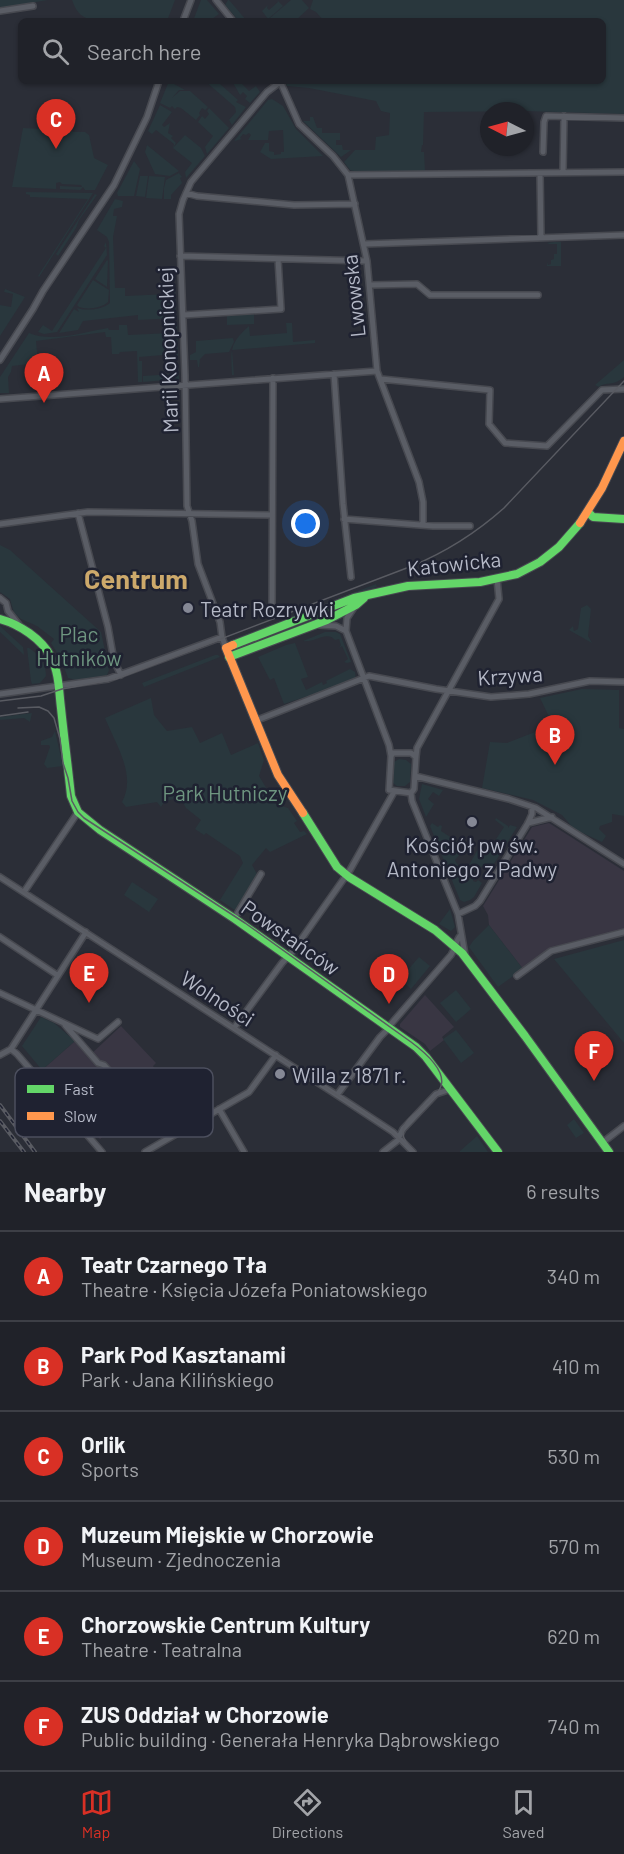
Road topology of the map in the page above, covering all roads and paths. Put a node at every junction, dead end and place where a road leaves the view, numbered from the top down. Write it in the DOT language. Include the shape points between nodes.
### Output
graph roads {
  1 [pos="191,0"];
  2 [pos="216,0"];
  3 [pos="33,6"];
  4 [pos="0,11"];
  5 [pos="184,18"];
  6 [pos="231,18"];
  7 [pos="158,84"];
  8 [pos="278,84"];
  9 [pos="281,84"];
  10 [pos="564,116"];
  11 [pos="624,118"];
  12 [pos="543,152"];
  13 [pos="564,172"];
  14 [pos="624,172"];
  15 [pos="540,173"];
  16 [pos="348,175"];
  17 [pos="186,193"];
  18 [pos="355,204"];
  19 [pos="624,235"];
  20 [pos="541,238"];
  21 [pos="364,244"];
  22 [pos="180,256"];
  23 [pos="278,259"];
  24 [pos="368,261"];
  25 [pos="370,285"];
  26 [pos="538,295"];
  27 [pos="183,315"];
  28 [pos="0,360"];
  29 [pos="377,371"];
  30 [pos="334,374"];
  31 [pos="273,378"];
  32 [pos="381,379"];
  33 [pos="186,385"];
  34 [pos="624,389"];
  35 [pos="0,399"];
  36 [pos="624,441"];
  37 [pos="78,513"];
  38 [pos="589,513"];
  39 [pos="191,514"];
  40 [pos="272,515"];
  41 [pos="344,519"];
  42 [pos="624,519"];
  43 [pos="0,524"];
  44 [pos="423,524"];
  45 [pos="470,526"];
  46 [pos="351,576"];
  47 [pos="497,579"];
  48 [pos="0,598"];
  49 [pos="364,598"];
  50 [pos="356,605"];
  51 [pos="8,611"];
  52 [pos="272,615"];
  53 [pos="0,619"];
  54 [pos="313,625"];
  55 [pos="20,627"];
  56 [pos="346,631"];
  57 [pos="222,637"];
  58 [pos="226,648"];
  59 [pos="229,657"];
  60 [pos="120,675"];
  61 [pos="364,678"];
  62 [pos="624,682"];
  63 [pos="58,687"];
  64 [pos="448,690"];
  65 [pos="0,694"];
  66 [pos="261,719"];
  67 [pos="391,756"];
  68 [pos="416,757"];
  69 [pos="416,776"];
  70 [pos="394,792"];
  71 [pos="411,793"];
  72 [pos="532,807"];
  73 [pos="78,812"];
  74 [pos="552,817"];
  75 [pos="528,823"];
  76 [pos="624,864"];
  77 [pos="261,874"];
  78 [pos="346,875"];
  79 [pos="0,877"];
  80 [pos="24,892"];
  81 [pos="237,914"];
  82 [pos="458,914"];
  83 [pos="86,932"];
  84 [pos="624,932"];
  85 [pos="461,935"];
  86 [pos="0,937"];
  87 [pos="455,946"];
  88 [pos="287,956"];
  89 [pos="466,957"];
  90 [pos="57,975"];
  91 [pos="517,976"];
  92 [pos="0,993"];
  93 [pos="36,1009"];
  94 [pos="118,1022"];
  95 [pos="64,1023"];
  96 [pos="389,1027"];
  97 [pos="234,1028"];
  98 [pos="11,1049"];
  99 [pos="0,1055"];
  100 [pos="276,1055"];
  101 [pos="29,1068"];
  102 [pos="107,1068"];
  103 [pos="440,1075"];
  104 [pos="451,1089"];
  105 [pos="439,1092"];
  106 [pos="337,1095"];
  107 [pos="219,1109"];
  108 [pos="213,1112"];
  109 [pos="624,1126"];
  110 [pos="89,1137"];
  111 [pos="170,1137"];
  112 [pos="399,1137"];
  113 [pos="604,1149"];
  114 [pos="102,1152"];
  115 [pos="144,1152"];
  116 [pos="244,1152"];
  117 [pos="383,1152"];
  118 [pos="413,1152"];
  119 [pos="498,1152"];
  1 -- 5 [label="street"];
  2 -- 6 [label="street"];
  3 -- 4 [label="street"];
  7 -- 28 [label="street" via="147,117 114,185"];
  8 -- 17 [label="street, Marii Konopnickiej" via="192,180"];
  9 -- 16 [label="street, Lwowska" via="299,124"];
  10 -- 11 [label="street"];
  10 -- 12 [label="street" via="546,116"];
  10 -- 13 [label="street"];
  13 -- 14 [label="street"];
  13 -- 15 [label="street"];
  15 -- 16 [label="street"];
  15 -- 20 [label="street"];
  16 -- 18 [label="street, Lwowska"];
  17 -- 18 [label="street" via="272,204"];
  17 -- 22 [label="street, Marii Konopnickiej" via="179,214"];
  18 -- 21 [label="street, Lwowska"];
  19 -- 20 [label="street"];
  20 -- 21 [label="street"];
  21 -- 24 [label="street, Lwowska"];
  22 -- 23 [label="street"];
  22 -- 27 [label="street, Marii Konopnickiej"];
  23 -- 24 [label="street"];
  23 -- 27 [label="street" via="280,309"];
  24 -- 25 [label="street, Lwowska"];
  25 -- 26 [label="street" via="417,285 430,295"];
  25 -- 29 [label="street, Lwowska"];
  27 -- 33 [label="street, Marii Konopnickiej"];
  29 -- 30 [label="street"];
  29 -- 32 [label="street, Lwowska"];
  30 -- 31 [label="street"];
  30 -- 41 [label="street"];
  31 -- 33 [label="street"];
  31 -- 40 [label="street"];
  32 -- 34 [label="street" via="490,390 489,424 505,443 547,446 602,390"];
  32 -- 44 [label="street, Lwowska" via="419,482"];
  33 -- 35 [label="street"];
  33 -- 39 [label="street, Marii Konopnickiej" via="186,489"];
  36 -- 38 [label="street, Katowicka"];
  37 -- 39 [label="street"];
  37 -- 43 [label="street"];
  37 -- 60 [label="street"];
  38 -- 42 [label="street" via="593,517"];
  38 -- 47 [label="street, Katowicka" via="552,554 527,569"];
  39 -- 40 [label="street"];
  39 -- 57 [label="street, Marii Konopnickiej" via="198,564"];
  40 -- 52 [label="street"];
  41 -- 44 [label="street"];
  41 -- 46 [label="street"];
  44 -- 45 [label="street"];
  47 -- 49 [label="street, Katowicka" via="398,587"];
  47 -- 64 [label="street" via="499,599"];
  48 -- 51 [label="street"];
  49 -- 50 [label="street, Katowicka"];
  49 -- 58 [label="street, Katowicka" via="354,598"];
  50 -- 54 [label="street, Katowicka"];
  50 -- 56 [label="street" via="347,618"];
  51 -- 53 [label="street"];
  51 -- 55 [label="street"];
  53 -- 55 [label="street"];
  54 -- 56 [label="street" via="336,626"];
  54 -- 59 [label="street, Katowicka"];
  55 -- 63 [label="street" via="49,653"];
  56 -- 61 [label="street"];
  57 -- 58 [label="street, Marii Konopnickiej"];
  57 -- 60 [label="street"];
  58 -- 59 [label="street"];
  59 -- 78 [label="street" via="278,775"];
  60 -- 63 [label="street"];
  61 -- 64 [label="street, Krzywa"];
  61 -- 66 [label="street"];
  61 -- 67 [label="street"];
  62 -- 64 [label="street, Krzywa" via="590,681 529,694 491,697"];
  63 -- 65 [label="street"];
  63 -- 73 [label="street" via="71,798"];
  64 -- 68 [label="street"];
  67 -- 68 [label="street" via="411,753"];
  67 -- 70 [label="street" via="388,788"];
  68 -- 69 [label="street"];
  69 -- 71 [label="street"];
  69 -- 72 [label="street"];
  70 -- 71 [label="street"];
  70 -- 78 [label="street"];
  71 -- 82 [label="street"];
  72 -- 74 [label="street"];
  72 -- 75 [label="street"];
  73 -- 80 [label="street"];
  73 -- 88 [label="street, Powstańców"];
  74 -- 75 [label="street"];
  74 -- 76 [label="street"];
  75 -- 82 [label="street" via="480,901"];
  77 -- 81 [label="street"];
  78 -- 87 [label="street"];
  78 -- 88 [label="street"];
  79 -- 80 [label="street, Wolności"];
  80 -- 83 [label="street, Wolności"];
  82 -- 85 [label="street"];
  83 -- 90 [label="street"];
  83 -- 97 [label="street, Wolności"];
  84 -- 91 [label="street" via="551,951"];
  85 -- 87 [label="street"];
  85 -- 89 [label="street"];
  86 -- 90 [label="street"];
  87 -- 89 [label="street"];
  87 -- 96 [label="street"];
  88 -- 96 [label="street, Powstańców"];
  88 -- 97 [label="street"];
  89 -- 113 [label="street"];
  90 -- 93 [label="street"];
  92 -- 93 [label="street"];
  93 -- 95 [label="street"];
  93 -- 98 [label="street"];
  94 -- 95 [label="street" via="98,1039"];
  95 -- 102 [label="street"];
  96 -- 103 [label="street, Powstańców" via="421,1051"];
  96 -- 106 [label="street"];
  97 -- 100 [label="street, Wolności"];
  98 -- 99 [label="street"];
  98 -- 101 [label="street"];
  100 -- 106 [label="street, Wolności"];
  100 -- 107 [label="street" via="249,1092"];
  103 -- 104 [label="street, Powstańców"];
  103 -- 105 [label="street"];
  104 -- 105 [label="street"];
  104 -- 119 [label="street, Powstańców"];
  105 -- 112 [label="street"];
  106 -- 112 [label="street, Wolności"];
  107 -- 108 [label="street"];
  107 -- 116 [label="street"];
  109 -- 113 [label="street"];
  110 -- 114 [label="street"];
  111 -- 115 [label="street"];
  112 -- 117 [label="street"];
  112 -- 118 [label="street, Wolności"];
}
